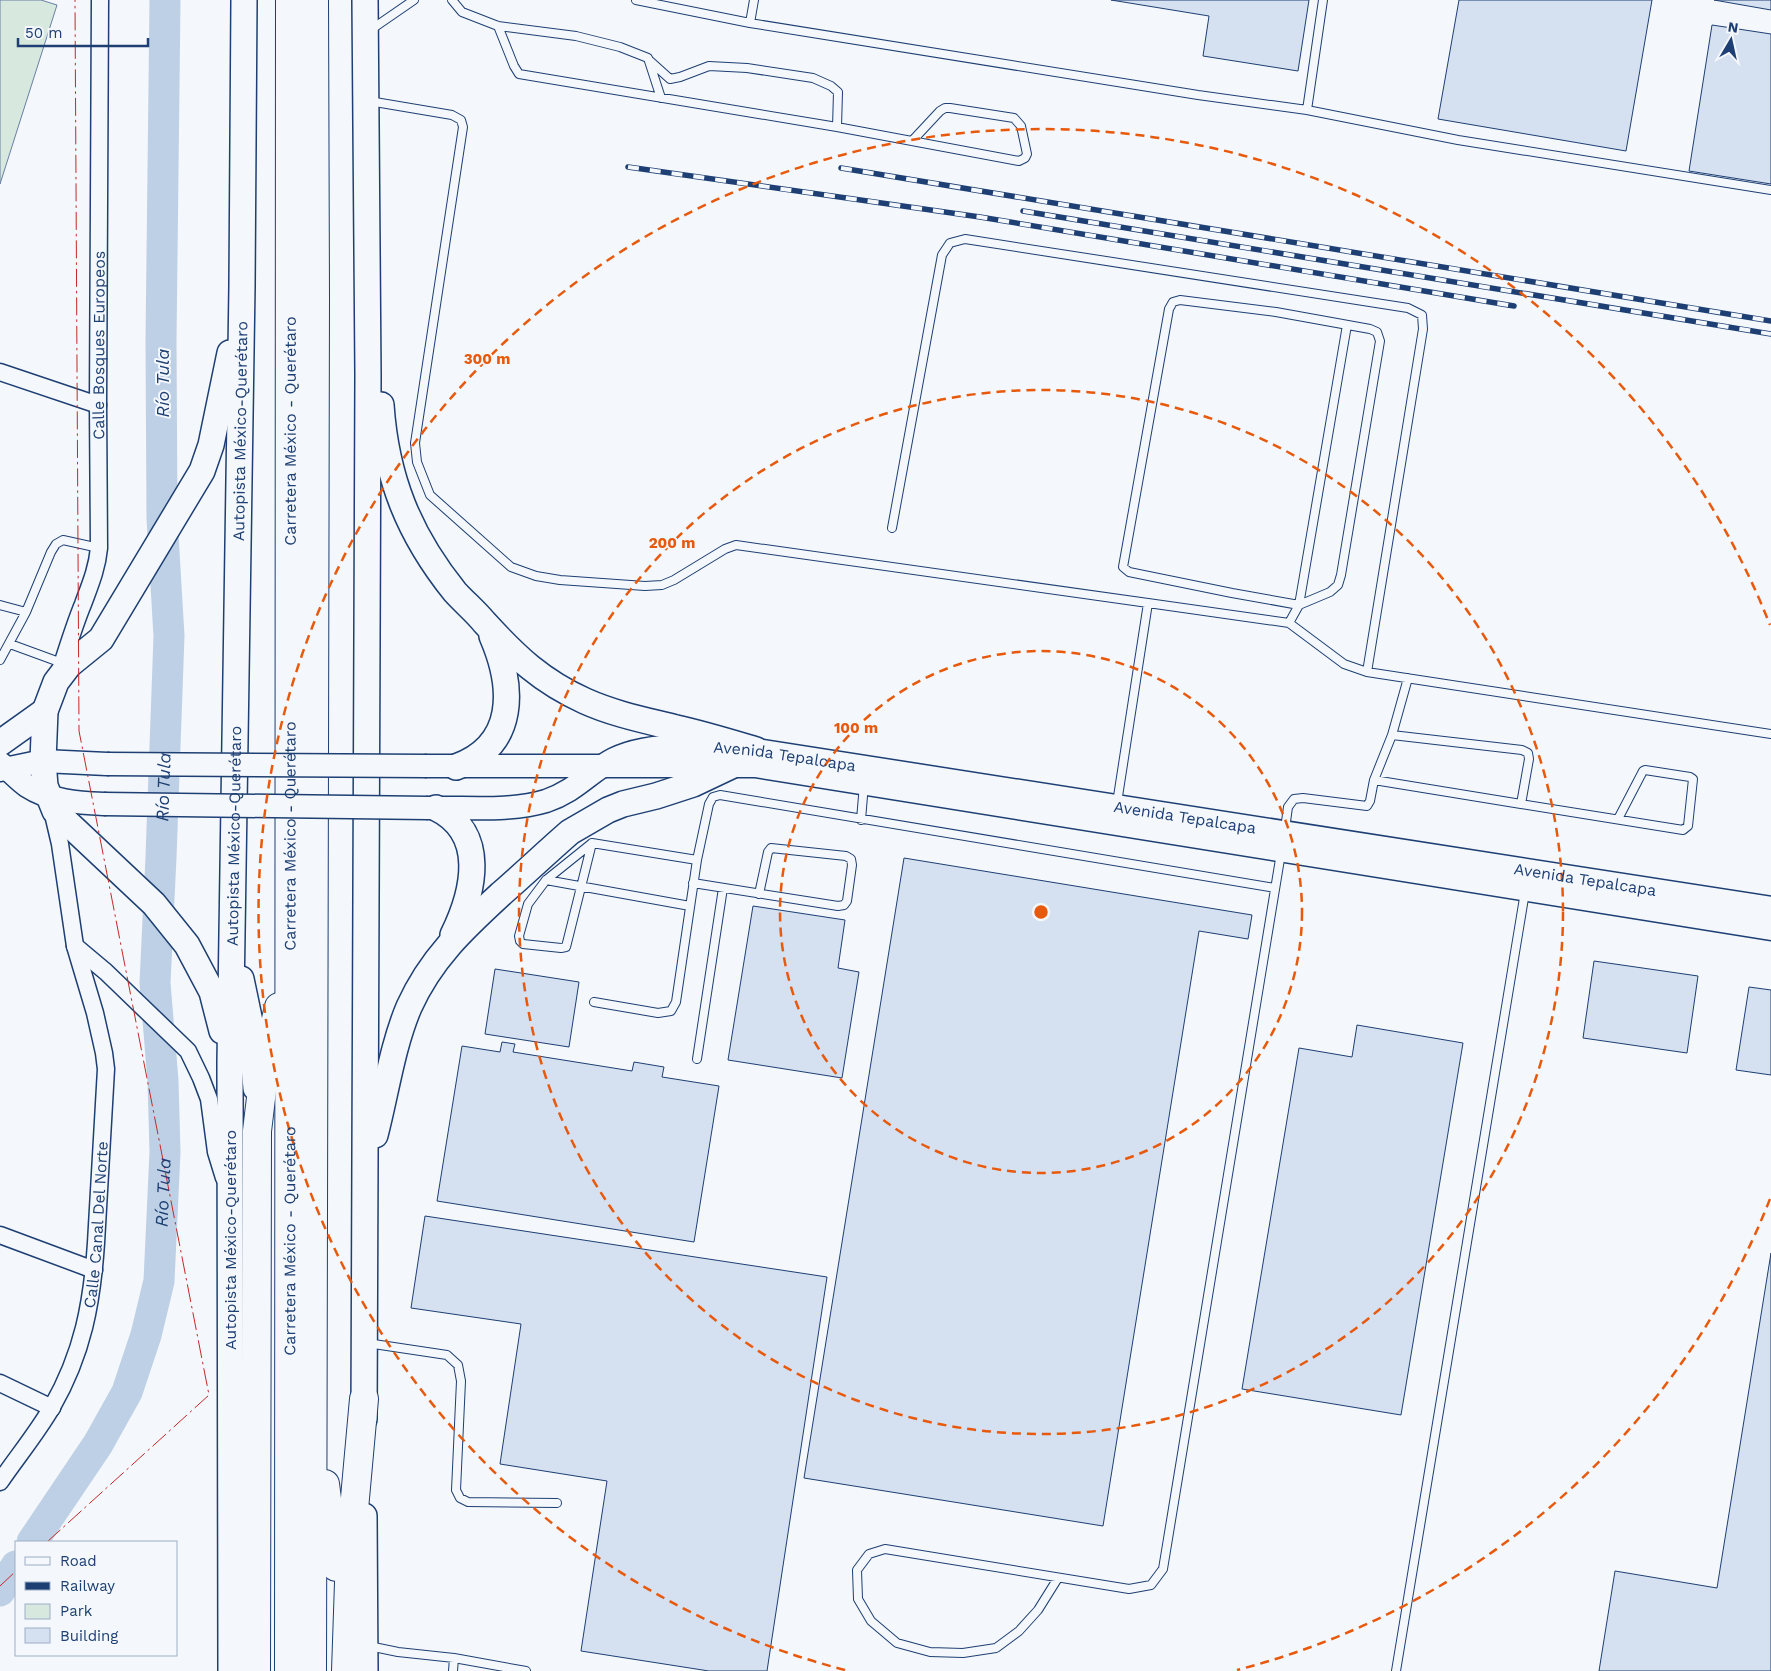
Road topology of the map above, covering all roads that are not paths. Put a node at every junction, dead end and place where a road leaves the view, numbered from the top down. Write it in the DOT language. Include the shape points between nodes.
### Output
graph roads {
  1 [pos="100,0"];
  2 [pos="244,0"];
  3 [pos="290,0"];
  4 [pos="314,0"];
  5 [pos="365,0"];
  6 [pos="414,0"];
  7 [pos="452,0"];
  8 [pos="636,0"];
  9 [pos="754,0"];
  10 [pos="1323,0"];
  11 [pos="750,23"];
  12 [pos="498,26"];
  13 [pos="366,34"];
  14 [pos="648,58"];
  15 [pos="661,98"];
  16 [pos="366,100"];
  17 [pos="1306,110"];
  18 [pos="837,127"];
  19 [pos="912,141"];
  20 [pos="1771,190"];
  21 [pos="367,268"];
  22 [pos="242,286"];
  23 [pos="1347,325"];
  24 [pos="0,372"];
  25 [pos="98,405"];
  26 [pos="892,528"];
  27 [pos="99,548"];
  28 [pos="1148,603"];
  29 [pos="0,605"];
  30 [pos="1299,605"];
  31 [pos="26,612"];
  32 [pos="484,621"];
  33 [pos="1289,623"];
  34 [pos="10,644"];
  35 [pos="0,660"];
  36 [pos="59,672"];
  37 [pos="1367,672"];
  38 [pos="1408,678"];
  39 [pos="45,711"];
  40 [pos="1771,734"];
  41 [pos="1392,735"];
  42 [pos="0,744"];
  43 [pos="756,750"];
  44 [pos="42,761"];
  45 [pos="731,766"];
  46 [pos="2,767"];
  47 [pos="456,767"];
  48 [pos="601,767"];
  49 [pos="1374,780"];
  50 [pos="864,783"];
  51 [pos="48,797"];
  52 [pos="1521,804"];
  53 [pos="1116,805"];
  54 [pos="432,808"];
  55 [pos="1618,819"];
  56 [pos="861,820"];
  57 [pos="1283,841"];
  58 [pos="592,843"];
  59 [pos="697,860"];
  60 [pos="1527,879"];
  61 [pos="546,880"];
  62 [pos="694,884"];
  63 [pos="581,886"];
  64 [pos="723,888"];
  65 [pos="1276,888"];
  66 [pos="760,894"];
  67 [pos="690,906"];
  68 [pos="1771,908"];
  69 [pos="1771,928"];
  70 [pos="232,940"];
  71 [pos="449,944"];
  72 [pos="75,946"];
  73 [pos="289,980"];
  74 [pos="594,1002"];
  75 [pos="697,1060"];
  76 [pos="230,1063"];
  77 [pos="258,1121"];
  78 [pos="366,1172"];
  79 [pos="229,1196"];
  80 [pos="0,1235"];
  81 [pos="94,1270"];
  82 [pos="365,1343"];
  83 [pos="0,1384"];
  84 [pos="364,1400"];
  85 [pos="52,1408"];
  86 [pos="312,1424"];
  87 [pos="0,1482"];
  88 [pos="557,1503"];
  89 [pos="1058,1578"];
  90 [pos="364,1646"];
  91 [pos="454,1658"];
  92 [pos="231,1671"];
  93 [pos="256,1671"];
  94 [pos="289,1671"];
  95 [pos="312,1671"];
  96 [pos="346,1671"];
  97 [pos="365,1671"];
  98 [pos="453,1671"];
  99 [pos="526,1671"];
  100 [pos="1396,1671"];
  1 -- 25 [label="street, Calle Bosques Europeos"];
  2 -- 22 [label="main road, Autopista México-Querétaro"];
  3 -- 73 [label="highway, Carretera México - Querétaro"];
  4 -- 86 [label="highway, Carretera México - Querétaro"];
  5 -- 13 [label="main road"];
  6 -- 13 [label="lane"];
  7 -- 12 [label="lane" via="462,12"];
  8 -- 11 [label="lane"];
  9 -- 11 [label="lane"];
  10 -- 17 [label="lane"];
  11 -- 17 [label="lane"];
  12 -- 14 [label="lane" via="576,36 620,46"];
  12 -- 15 [label="lane" via="519,74"];
  13 -- 16 [label="main road"];
  14 -- 15 [label="lane"];
  14 -- 18 [label="lane" via="670,79 709,66 813,78 838,92"];
  15 -- 18 [label="lane"];
  16 -- 21 [label="main road"];
  16 -- 28 [label="lane" via="452,115 461,120 463,127 415,443 417,462 430,495 511,566 536,576 560,580 662,585 736,545"];
  17 -- 20 [label="lane" via="1458,140"];
  18 -- 19 [label="lane"];
  19 -- 19 [label="lane" via="940,111 950,108 1014,118 1021,126 1027,154 1019,160"];
  21 -- 32 [label="main road" via="378,336 382,420 390,469 398,494 422,546 456,593"];
  21 -- 78 [label="main road"];
  22 -- 36 [label="main road" via="207,458 101,639"];
  22 -- 70 [label="main road, Autopista México-Querétaro"];
  23 -- 30 [label="lane"];
  23 -- 30 [label="lane" via="1370,328 1377,332 1380,341 1341,576 1338,585 1330,592"];
  23 -- 30 [label="lane" via="1276,312 1180,300 1173,302 1169,309 1123,567 1129,572"];
  24 -- 25 [label="street"];
  25 -- 27 [label="street, Calle Bosques Europeos"];
  26 -- 37 [label="lane" via="942,256 950,243 965,239 1408,308 1422,315 1423,329"];
  27 -- 31 [label="lane" via="63,540 56,544"];
  27 -- 36 [label="street, Calle Bosques Europeos" via="96,571"];
  28 -- 33 [label="lane"];
  28 -- 53 [label="lane"];
  29 -- 31 [label="lane"];
  30 -- 33 [label="lane"];
  31 -- 34 [label="lane"];
  32 -- 43 [label="main road" via="532,669 584,700 628,717"];
  32 -- 47 [label="main road" via="504,669 506,712 500,731 488,749"];
  33 -- 37 [label="lane" via="1344,664"];
  34 -- 35 [label="lane"];
  34 -- 36 [label="lane"];
  36 -- 39 [label="main road"];
  37 -- 38 [label="lane"];
  38 -- 40 [label="lane"];
  38 -- 41 [label="lane"];
  39 -- 42 [label="main road"];
  39 -- 44 [label="main road"];
  41 -- 49 [label="lane"];
  41 -- 52 [label="lane" via="1528,753"];
  43 -- 48 [label="main road, Avenida Tepalcapa" via="700,746 657,748 628,753"];
  43 -- 53 [label="main road, Avenida Tepalcapa"];
  44 -- 46 [label="main road, Avenida Tepalcapa"];
  44 -- 47 [label="main road, Avenida Tepalcapa, bridge"];
  44 -- 51 [label="main road"];
  45 -- 48 [label="main road, Avenida Tepalcapa"];
  45 -- 50 [label="main road, Avenida Tepalcapa" via="755,766"];
  45 -- 71 [label="main road" via="693,784 623,804 588,820 570,832"];
  46 -- 51 [label="main road, Avenida Tepalcapa"];
  47 -- 48 [label="main road, Avenida Tepalcapa"];
  48 -- 54 [label="main road, Avenida Tepalcapa" via="570,791 540,802 512,807"];
  49 -- 52 [label="lane"];
  49 -- 57 [label="lane" via="1367,806 1294,799 1288,807"];
  50 -- 56 [label="lane"];
  50 -- 57 [label="main road, Avenida Tepalcapa"];
  51 -- 54 [label="main road, Avenida Tepalcapa, bridge" via="104,804"];
  51 -- 72 [label="street, Calle Canal Del Norte" via="60,844"];
  51 -- 76 [label="main road" via="55,811 154,904 187,945 212,992"];
  52 -- 55 [label="lane"];
  53 -- 57 [label="main road, Avenida Tepalcapa"];
  54 -- 71 [label="main road" via="459,825 469,841 472,859 468,891"];
  55 -- 55 [label="lane" via="1643,771 1693,779 1687,829"];
  56 -- 59 [label="lane" via="720,795 713,797 709,804"];
  56 -- 65 [label="lane"];
  57 -- 60 [label="main road, Avenida Tepalcapa"];
  57 -- 65 [label="lane"];
  58 -- 59 [label="lane"];
  58 -- 61 [label="lane"];
  58 -- 63 [label="lane"];
  59 -- 62 [label="lane"];
  60 -- 68 [label="main road, Avenida Tepalcapa"];
  60 -- 69 [label="main road, Avenida Tepalcapa"];
  60 -- 100 [label="lane"];
  61 -- 63 [label="lane"];
  61 -- 63 [label="lane" via="528,904 519,936 523,944 566,947"];
  62 -- 64 [label="lane"];
  62 -- 67 [label="lane"];
  63 -- 67 [label="lane"];
  64 -- 66 [label="lane"];
  64 -- 75 [label="lane"];
  65 -- 89 [label="lane" via="1163,1569 1151,1585 1129,1588"];
  66 -- 66 [label="lane" via="844,905 851,859 771,848"];
  67 -- 74 [label="lane" via="676,1002 670,1011 658,1013"];
  70 -- 76 [label="main road, Autopista México-Querétaro"];
  70 -- 77 [label="main road" via="250,1022"];
  71 -- 78 [label="main road" via="429,971 409,1008"];
  72 -- 79 [label="street" via="188,1052 209,1099 216,1152"];
  72 -- 81 [label="street, Calle Canal Del Norte" via="95,1013 106,1069"];
  73 -- 77 [label="highway" via="272,1033"];
  73 -- 94 [label="highway, Carretera México - Querétaro"];
  76 -- 79 [label="main road, Autopista México-Querétaro"];
  77 -- 93 [label="highway"];
  78 -- 82 [label="main road"];
  79 -- 92 [label="main road, Autopista México-Querétaro"];
  80 -- 81 [label="street"];
  81 -- 85 [label="street, Calle Canal Del Norte" via="80,1347"];
  82 -- 84 [label="main road"];
  82 -- 88 [label="lane" via="447,1355 458,1365 461,1381 456,1490 460,1498 468,1502"];
  83 -- 85 [label="street"];
  84 -- 90 [label="main road"];
  84 -- 96 [label="highway" via="350,1553"];
  85 -- 87 [label="street, Calle Canal Del Norte"];
  86 -- 95 [label="highway, Carretera México - Querétaro"];
  86 -- 96 [label="highway" via="329,1508"];
  89 -- 89 [label="lane" via="885,1549 869,1554 857,1570 858,1599 871,1621 896,1643 930,1652 963,1653 996,1648 1019,1631 1038,1610"];
  90 -- 91 [label="lane"];
  90 -- 97 [label="main road"];
  91 -- 98 [label="lane"];
  91 -- 99 [label="lane"];
}
